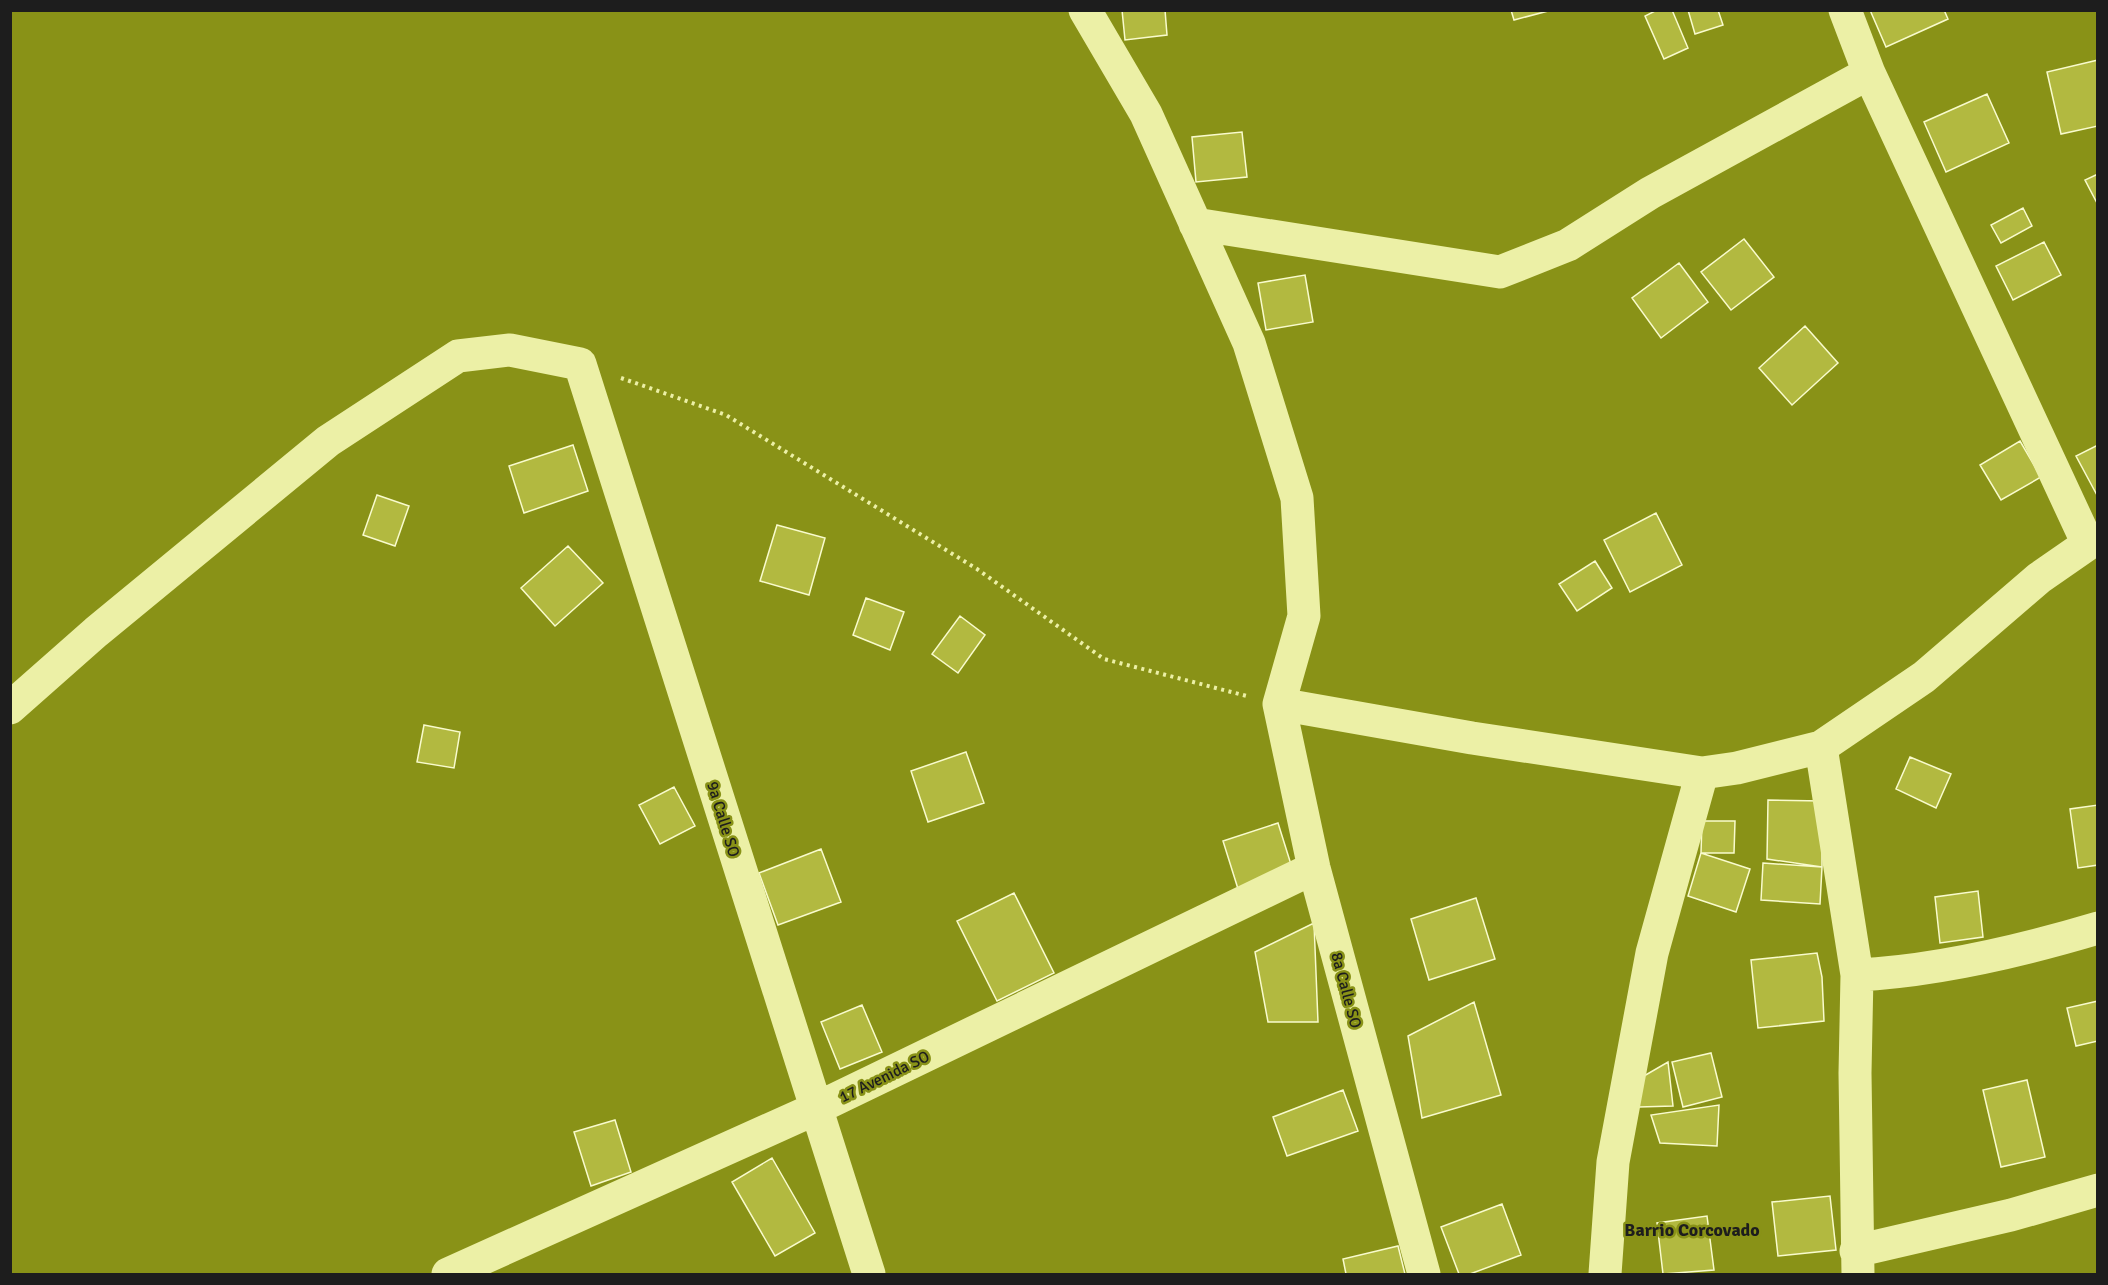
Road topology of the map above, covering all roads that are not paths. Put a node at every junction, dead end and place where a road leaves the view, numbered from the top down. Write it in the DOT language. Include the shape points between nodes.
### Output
graph roads {
  1 [pos="1085,10"];
  2 [pos="1845,10"];
  3 [pos="1869,72"];
  4 [pos="1195,224"];
  5 [pos="2093,542"];
  6 [pos="1279,704"];
  7 [pos="10,708"];
  8 [pos="1821,747"];
  9 [pos="1702,772"];
  10 [pos="1314,868"];
  11 [pos="2097,928"];
  12 [pos="1857,975"];
  13 [pos="815,1109"];
  14 [pos="2097,1190"];
  15 [pos="1857,1263"];
  16 [pos="448,1275"];
  17 [pos="869,1275"];
  18 [pos="1424,1275"];
  19 [pos="1605,1275"];
  1 -- 4 [label="street" via="1146,114"];
  2 -- 3 [label="street"];
  3 -- 4 [label="street" via="1650,193 1568,245 1500,272"];
  3 -- 5 [label="street"];
  4 -- 6 [label="street" via="1249,343 1297,498 1304,616"];
  5 -- 8 [label="street" via="2040,578 1924,676"];
  6 -- 9 [label="street"];
  6 -- 10 [label="street, 8a Calle SO"];
  7 -- 13 [label="street, 9a Calle SO" via="328,441 458,356 510,350 580,364"];
  8 -- 9 [label="street" via="1737,768"];
  8 -- 12 [label="street"];
  9 -- 19 [label="street" via="1650,964 1613,1162"];
  10 -- 13 [label="street, 17 Avenida SO"];
  10 -- 18 [label="street, 8a Calle SO"];
  11 -- 12 [label="street" via="2043,945 1899,973"];
  12 -- 15 [label="street"];
  13 -- 16 [label="street, 17 Avenida SO"];
  13 -- 17 [label="street, 9a Calle SO"];
  14 -- 15 [label="street"];
}
